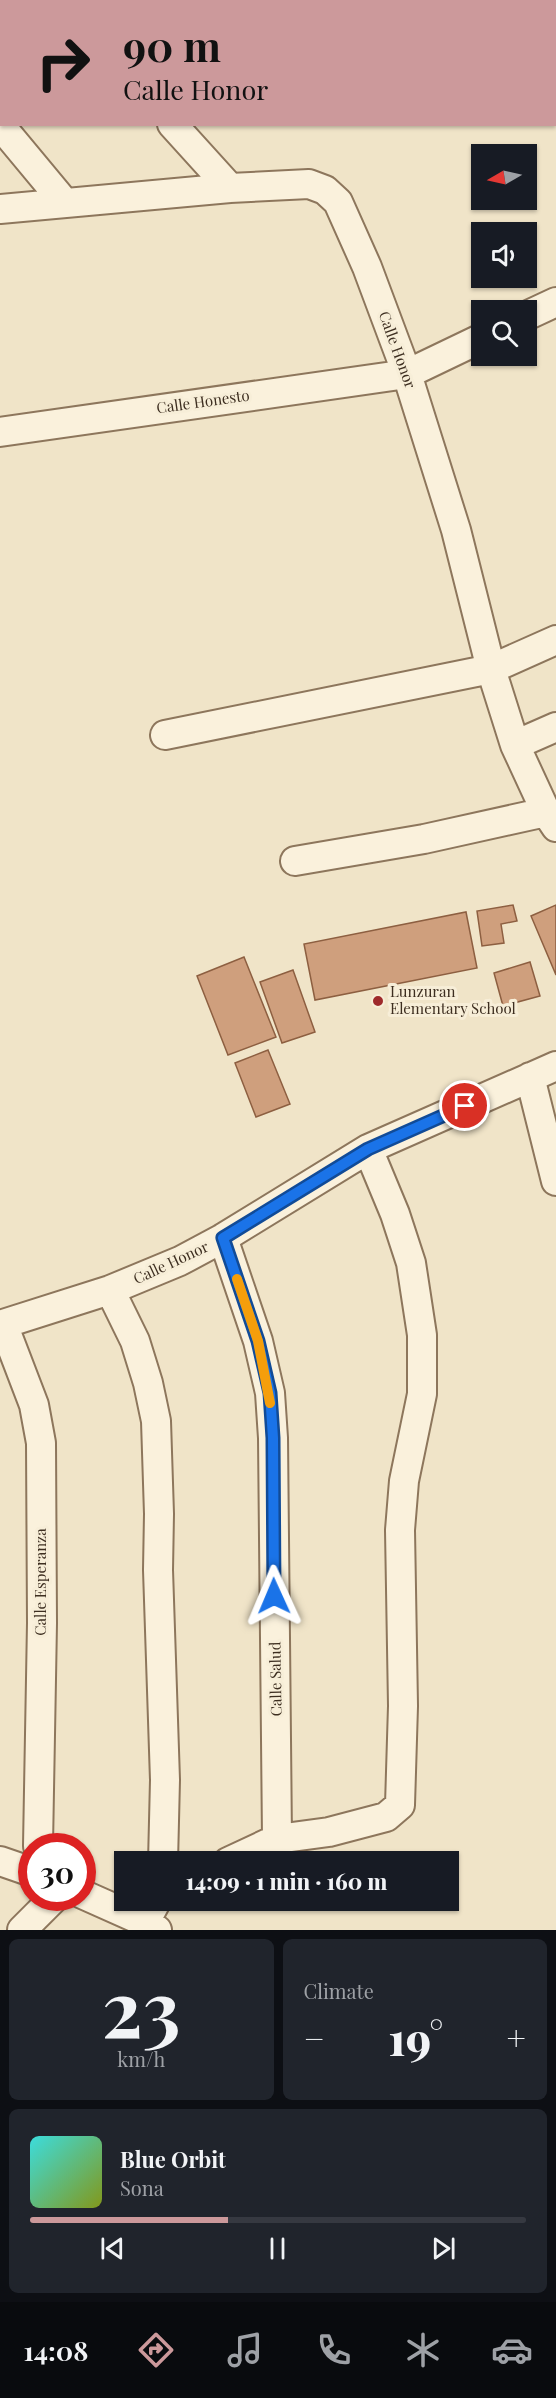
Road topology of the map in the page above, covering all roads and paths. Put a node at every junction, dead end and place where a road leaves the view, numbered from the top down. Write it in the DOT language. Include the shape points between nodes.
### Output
graph roads {
  1 [pos="1,126"];
  2 [pos="174,126"];
  3 [pos="230,188"];
  4 [pos="63,202"];
  5 [pos="0,209"];
  6 [pos="556,302"];
  7 [pos="537,311"];
  8 [pos="471,343"];
  9 [pos="407,374"];
  10 [pos="0,432"];
  11 [pos="556,640"];
  12 [pos="491,669"];
  13 [pos="556,727"];
  14 [pos="165,735"];
  15 [pos="515,745"];
  16 [pos="551,819"];
  17 [pos="294,861"];
  18 [pos="556,1066"];
  19 [pos="530,1077"];
  20 [pos="368,1149"];
  21 [pos="556,1181"];
  22 [pos="223,1238"];
  23 [pos="110,1290"];
  24 [pos="1,1325"];
  25 [pos="38,1833"];
  26 [pos="277,1839"];
  27 [pos="163,1851"];
  28 [pos="251,1851"];
  29 [pos="0,1862"];
  30 [pos="18,1868"];
  31 [pos="96,1899"];
  32 [pos="41,1911"];
  33 [pos="153,1918"];
  34 [pos="22,1930"];
  1 -- 4 [label="street"];
  2 -- 3 [label="street"];
  3 -- 4 [label="street, Calle Honor"];
  3 -- 9 [label="street, Calle Honor" via="309,184 326,190 338,202"];
  4 -- 5 [label="street, Calle Honor"];
  6 -- 7 [label="street"];
  8 -- 9 [label="street, Calle Honesto"];
  9 -- 10 [label="street, Calle Honesto"];
  9 -- 12 [label="street, Calle Honor" via="456,530"];
  11 -- 12 [label="street"];
  12 -- 14 [label="street"];
  12 -- 15 [label="street, Calle Honor"];
  13 -- 15 [label="street"];
  15 -- 16 [label="street, Calle Honor"];
  16 -- 17 [label="street"];
  18 -- 19 [label="street, Calle Honor"];
  19 -- 20 [label="street, Calle Honor"];
  19 -- 21 [label="street"];
  20 -- 22 [label="street, Calle Honor"];
  20 -- 26 [label="street" via="411,1263 422,1335 422,1394 404,1481 400,1530 403,1706 400,1805 386,1818"];
  22 -- 23 [label="street, Calle Honor"];
  22 -- 26 [label="street, Calle Salud" via="258,1341 270,1393"];
  23 -- 24 [label="street, Calle Honor"];
  23 -- 27 [label="street" via="135,1341 156,1421"];
  24 -- 25 [label="street, Calle Esperanza" via="34,1405 41,1443"];
  26 -- 28 [label="street"];
  29 -- 30 [label="street"];
  31 -- 33 [label="street"];
  32 -- 34 [label="street"];
}
